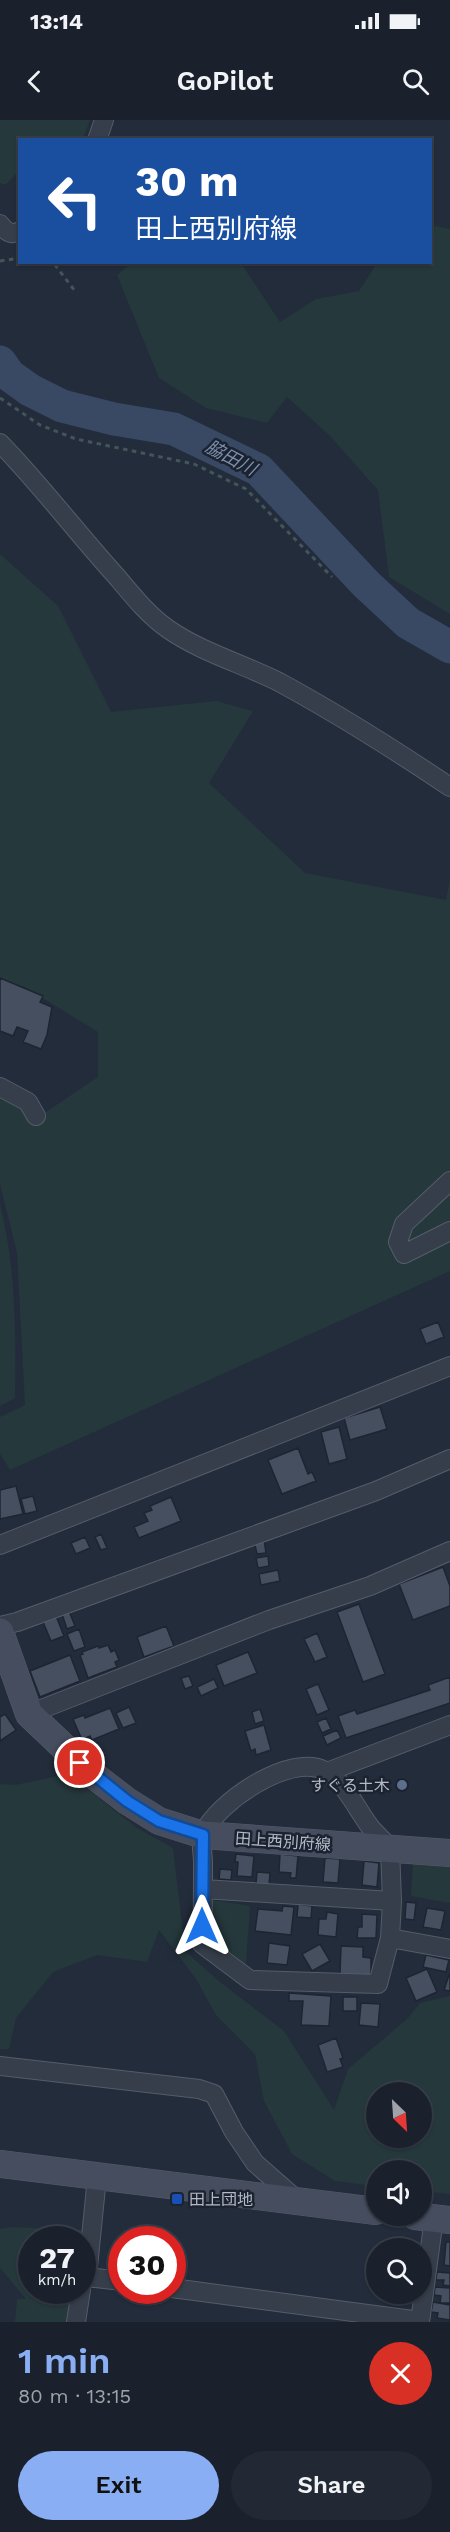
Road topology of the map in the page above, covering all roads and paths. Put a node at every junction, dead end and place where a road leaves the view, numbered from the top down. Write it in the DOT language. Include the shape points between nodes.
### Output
graph roads {
  1 [pos="104,120"];
  2 [pos="97,138"];
  3 [pos="0,224"];
  4 [pos="18,231"];
  5 [pos="18,258"];
  6 [pos="0,261"];
  7 [pos="52,264"];
  8 [pos="75,291"];
  9 [pos="0,398"];
  10 [pos="0,443"];
  11 [pos="332,577"];
  12 [pos="450,787"];
  13 [pos="0,1087"];
  14 [pos="36,1116"];
  15 [pos="450,1180"];
  16 [pos="450,1231"];
  17 [pos="450,1365"];
  18 [pos="450,1459"];
  19 [pos="0,1545"];
  20 [pos="450,1551"];
  21 [pos="0,1626"];
  22 [pos="0,1632"];
  23 [pos="29,1714"];
  24 [pos="450,1725"];
  25 [pos="327,1772"];
  26 [pos="203,1835"];
  27 [pos="390,1848"];
  28 [pos="450,1853"];
  29 [pos="203,1889"];
  30 [pos="392,1901"];
  31 [pos="390,1938"];
  32 [pos="450,1949"];
  33 [pos="0,2066"];
  34 [pos="0,2164"];
  35 [pos="97,2177"];
  36 [pos="297,2200"];
  37 [pos="366,2210"];
  38 [pos="433,2218"];
  39 [pos="91,2226"];
  40 [pos="186,2290"];
  41 [pos="79,2304"];
  42 [pos="76,2322"];
  43 [pos="420,2322"];
  1 -- 2 [label="street"];
  3 -- 4 [label="street" via="6,231"];
  5 -- 6 [label="path"];
  7 -- 8 [label="path"];
  9 -- 11 [label="path" via="40,425 76,439 194,464 246,489"];
  10 -- 12 [label="street" via="140,604 166,628 279,682"];
  13 -- 14 [label="street" via="28,1102"];
  15 -- 16 [label="street" via="404,1224 398,1242 404,1254"];
  17 -- 19 [label="street"];
  18 -- 21 [label="street" via="364,1496"];
  20 -- 23 [label="street" via="370,1586 269,1620"];
  22 -- 23 [label="street, 田上西別府線"];
  23 -- 26 [label="street, 田上西別府線" via="93,1775 127,1801 159,1821"];
  24 -- 25 [label="street"];
  25 -- 26 [label="street" via="316,1767 282,1771 237,1796"];
  25 -- 27 [label="street"];
  26 -- 27 [label="street, 田上西別府線"];
  26 -- 29 [label="street"];
  27 -- 28 [label="street, 田上西別府線"];
  27 -- 30 [label="street"];
  29 -- 30 [label="street"];
  29 -- 31 [label="street" via="202,1944 250,1980 378,1984"];
  30 -- 31 [label="street"];
  31 -- 32 [label="street"];
  33 -- 36 [label="street" via="199,2089 214,2094 255,2163"];
  34 -- 35 [label="street"];
  35 -- 36 [label="street"];
  35 -- 39 [label="street"];
  36 -- 37 [label="street"];
  38 -- 43 [label="street"];
  40 -- 43 [label="street"];
  41 -- 42 [label="street"];
}
